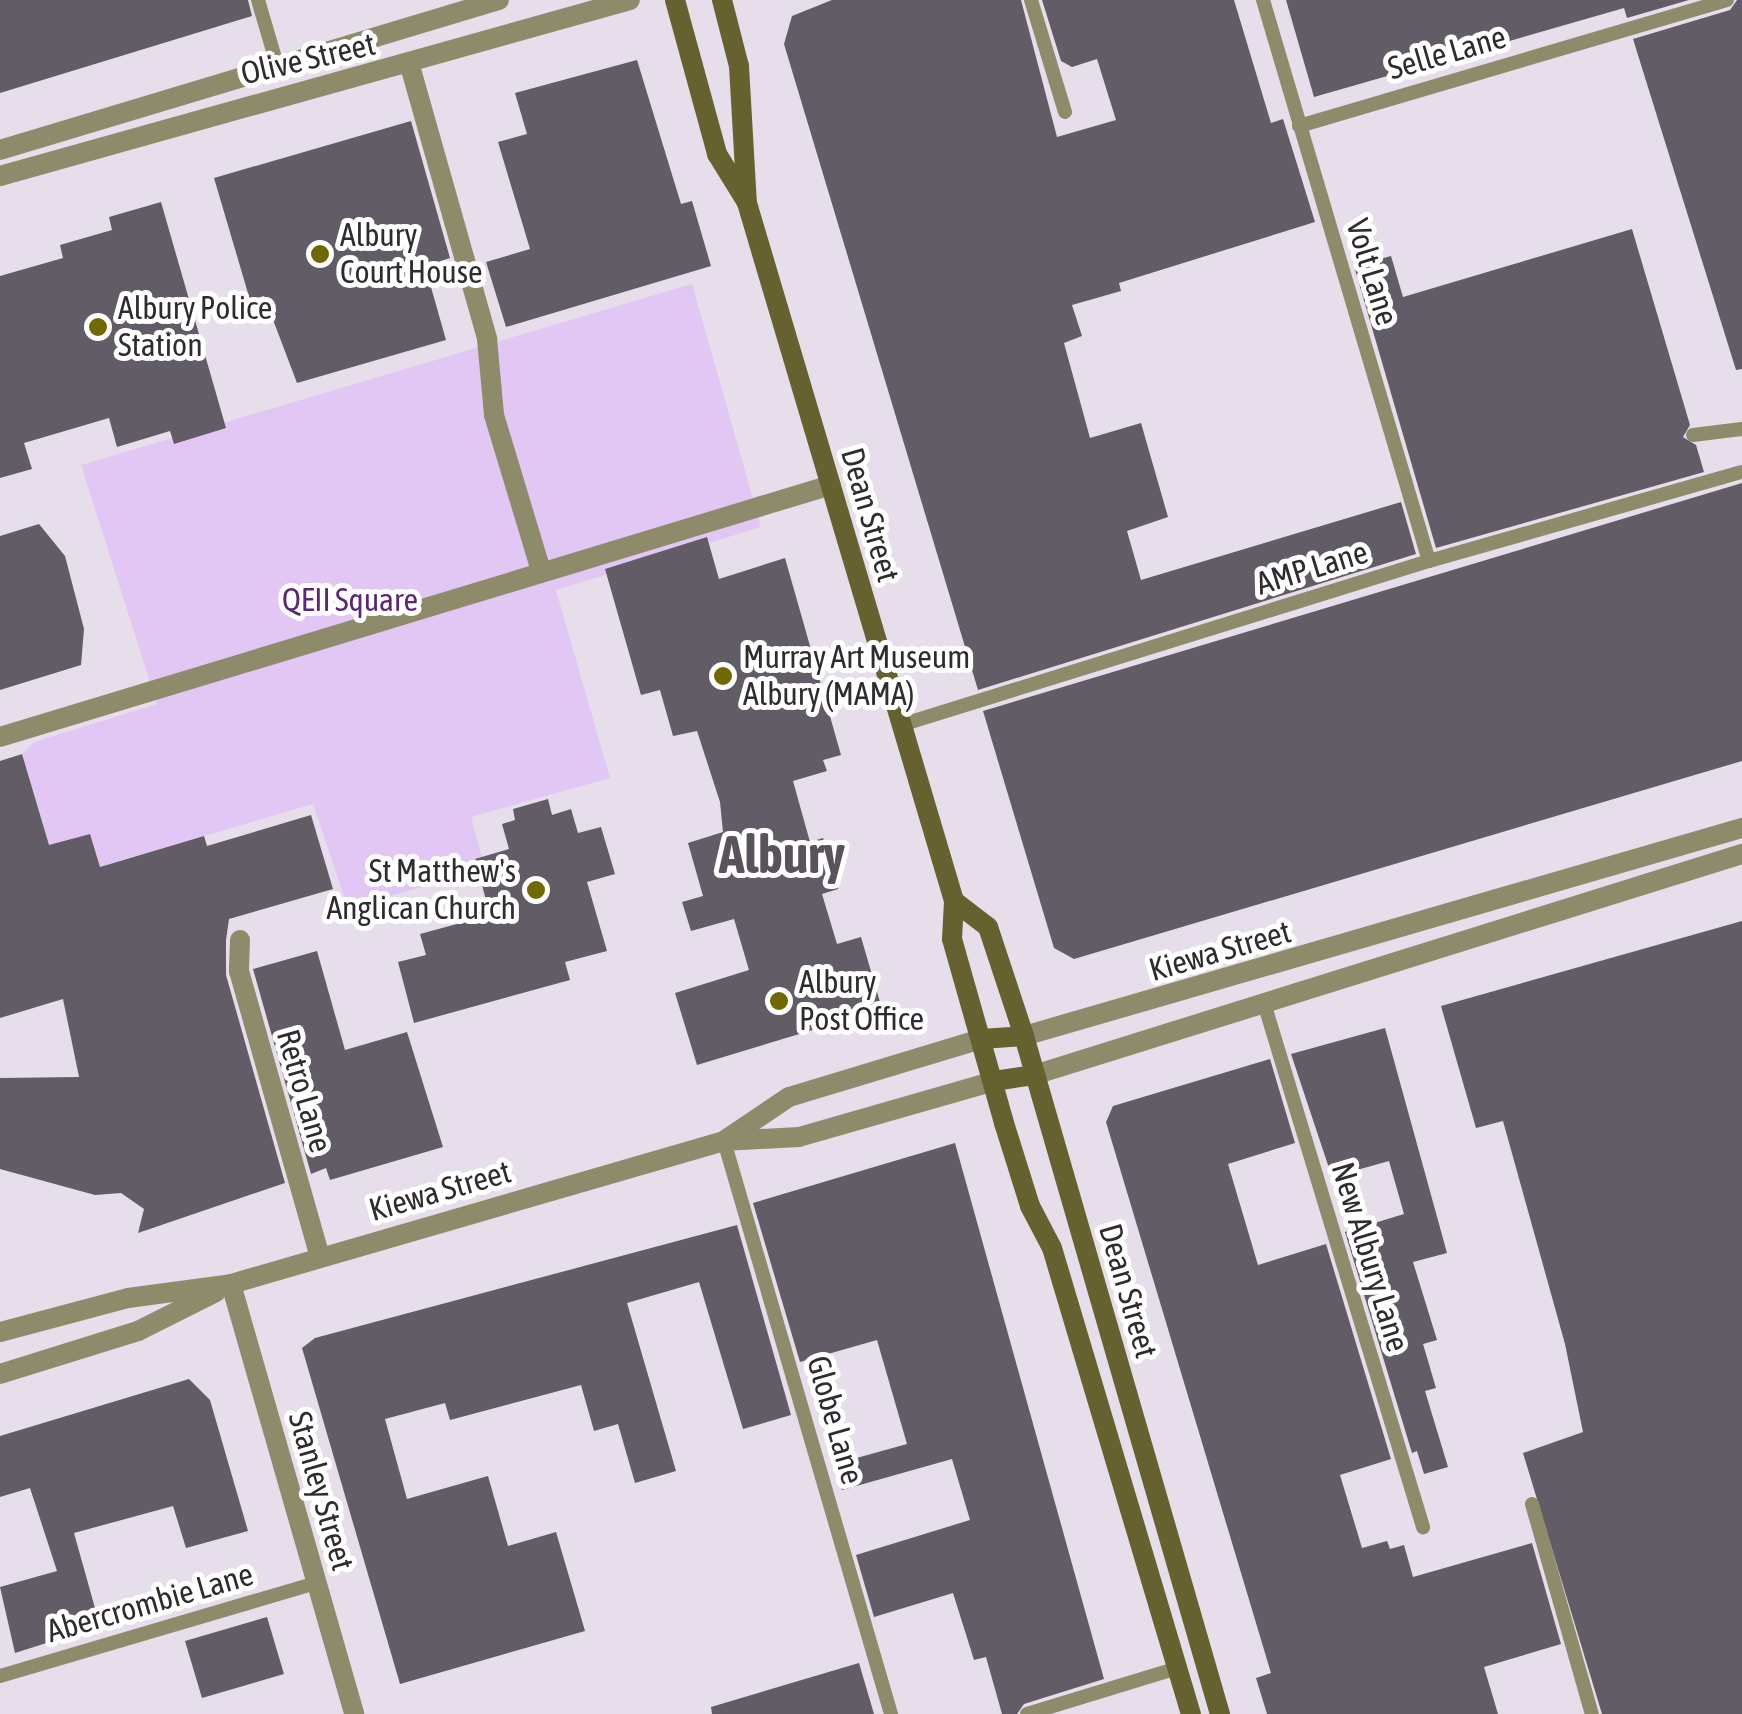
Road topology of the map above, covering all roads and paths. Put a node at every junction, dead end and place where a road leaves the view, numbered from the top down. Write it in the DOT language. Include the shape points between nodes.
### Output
graph roads {
  1 [pos="258,0"];
  2 [pos="499,0"];
  3 [pos="630,0"];
  4 [pos="675,0"];
  5 [pos="722,0"];
  6 [pos="1031,0"];
  7 [pos="1263,0"];
  8 [pos="1727,0"];
  9 [pos="410,66"];
  10 [pos="278,68"];
  11 [pos="131,111"];
  12 [pos="1066,112"];
  13 [pos="1299,126"];
  14 [pos="138,136"];
  15 [pos="0,150"];
  16 [pos="0,176"];
  17 [pos="748,203"];
  18 [pos="1742,429"];
  19 [pos="1693,435"];
  20 [pos="1742,472"];
  21 [pos="831,485"];
  22 [pos="1429,561"];
  23 [pos="541,571"];
  24 [pos="901,725"];
  25 [pos="0,737"];
  26 [pos="1742,828"];
  27 [pos="1742,854"];
  28 [pos="954,901"];
  29 [pos="240,940"];
  30 [pos="1254,972"];
  31 [pos="1264,1003"];
  32 [pos="1024,1036"];
  33 [pos="981,1040"];
  34 [pos="1034,1075"];
  35 [pos="994,1081"];
  36 [pos="724,1141"];
  37 [pos="320,1257"];
  38 [pos="232,1284"];
  39 [pos="0,1332"];
  40 [pos="0,1374"];
  41 [pos="1532,1504"];
  42 [pos="1424,1527"];
  43 [pos="316,1583"];
  44 [pos="1177,1668"];
  45 [pos="0,1676"];
  46 [pos="354,1714"];
  47 [pos="891,1714"];
  48 [pos="1027,1714"];
  49 [pos="1191,1714"];
  50 [pos="1220,1714"];
  51 [pos="1592,1714"];
  1 -- 10 [label="lane"];
  2 -- 10 [label="street, Olive Street"];
  3 -- 9 [label="street, Olive Street"];
  4 -- 17 [label="main road, Dean Street" via="717,154"];
  5 -- 17 [label="main road, Dean Street" via="739,66"];
  6 -- 12 [label="lane"];
  7 -- 13 [label="lane, Volt Lane"];
  8 -- 13 [label="lane, Selle Lane"];
  9 -- 14 [label="street, Olive Street"];
  9 -- 23 [label="street" via="487,338 494,415"];
  10 -- 11 [label="street, Olive Street"];
  11 -- 14 [label="street"];
  11 -- 15 [label="street, Olive Street"];
  13 -- 22 [label="lane, Volt Lane"];
  14 -- 16 [label="street, Olive Street"];
  17 -- 21 [label="main road, Dean Street"];
  18 -- 19 [label="lane"];
  20 -- 22 [label="lane, AMP Lane"];
  21 -- 23 [label="street"];
  21 -- 24 [label="main road, Dean Street"];
  22 -- 24 [label="lane, AMP Lane"];
  23 -- 25 [label="street"];
  24 -- 28 [label="main road, Dean Street"];
  26 -- 30 [label="street, Kiewa Street"];
  27 -- 31 [label="street, Kiewa Street"];
  28 -- 32 [label="main road, Dean Street" via="988,927"];
  28 -- 33 [label="main road, Dean Street" via="952,938"];
  29 -- 37 [label="street, Retro Lane" via="239,971"];
  30 -- 31 [label="street"];
  30 -- 32 [label="street, Kiewa Street"];
  31 -- 34 [label="street, Kiewa Street"];
  31 -- 42 [label="lane, New Albury Lane"];
  32 -- 33 [label="main road, Kiewa Street"];
  32 -- 34 [label="main road, Dean Street"];
  33 -- 35 [label="main road, Dean Street"];
  33 -- 36 [label="street, Kiewa Street" via="789,1097"];
  34 -- 35 [label="main road, Kiewa Street"];
  34 -- 50 [label="main road, Dean Street"];
  35 -- 36 [label="street, Kiewa Street" via="799,1137"];
  35 -- 44 [label="main road, Dean Street" via="1030,1206 1052,1248"];
  36 -- 37 [label="street, Kiewa Street"];
  36 -- 47 [label="lane, Globe Lane"];
  37 -- 38 [label="street, Kiewa Street"];
  38 -- 39 [label="street, Kiewa Street" via="128,1298"];
  38 -- 40 [label="street, Kiewa Street" via="138,1332"];
  38 -- 43 [label="street, Stanley Street"];
  41 -- 51 [label="lane"];
  43 -- 45 [label="lane, Abercrombie Lane"];
  43 -- 46 [label="street, Stanley Street"];
  44 -- 48 [label="lane"];
  44 -- 49 [label="main road, Dean Street"];
}
